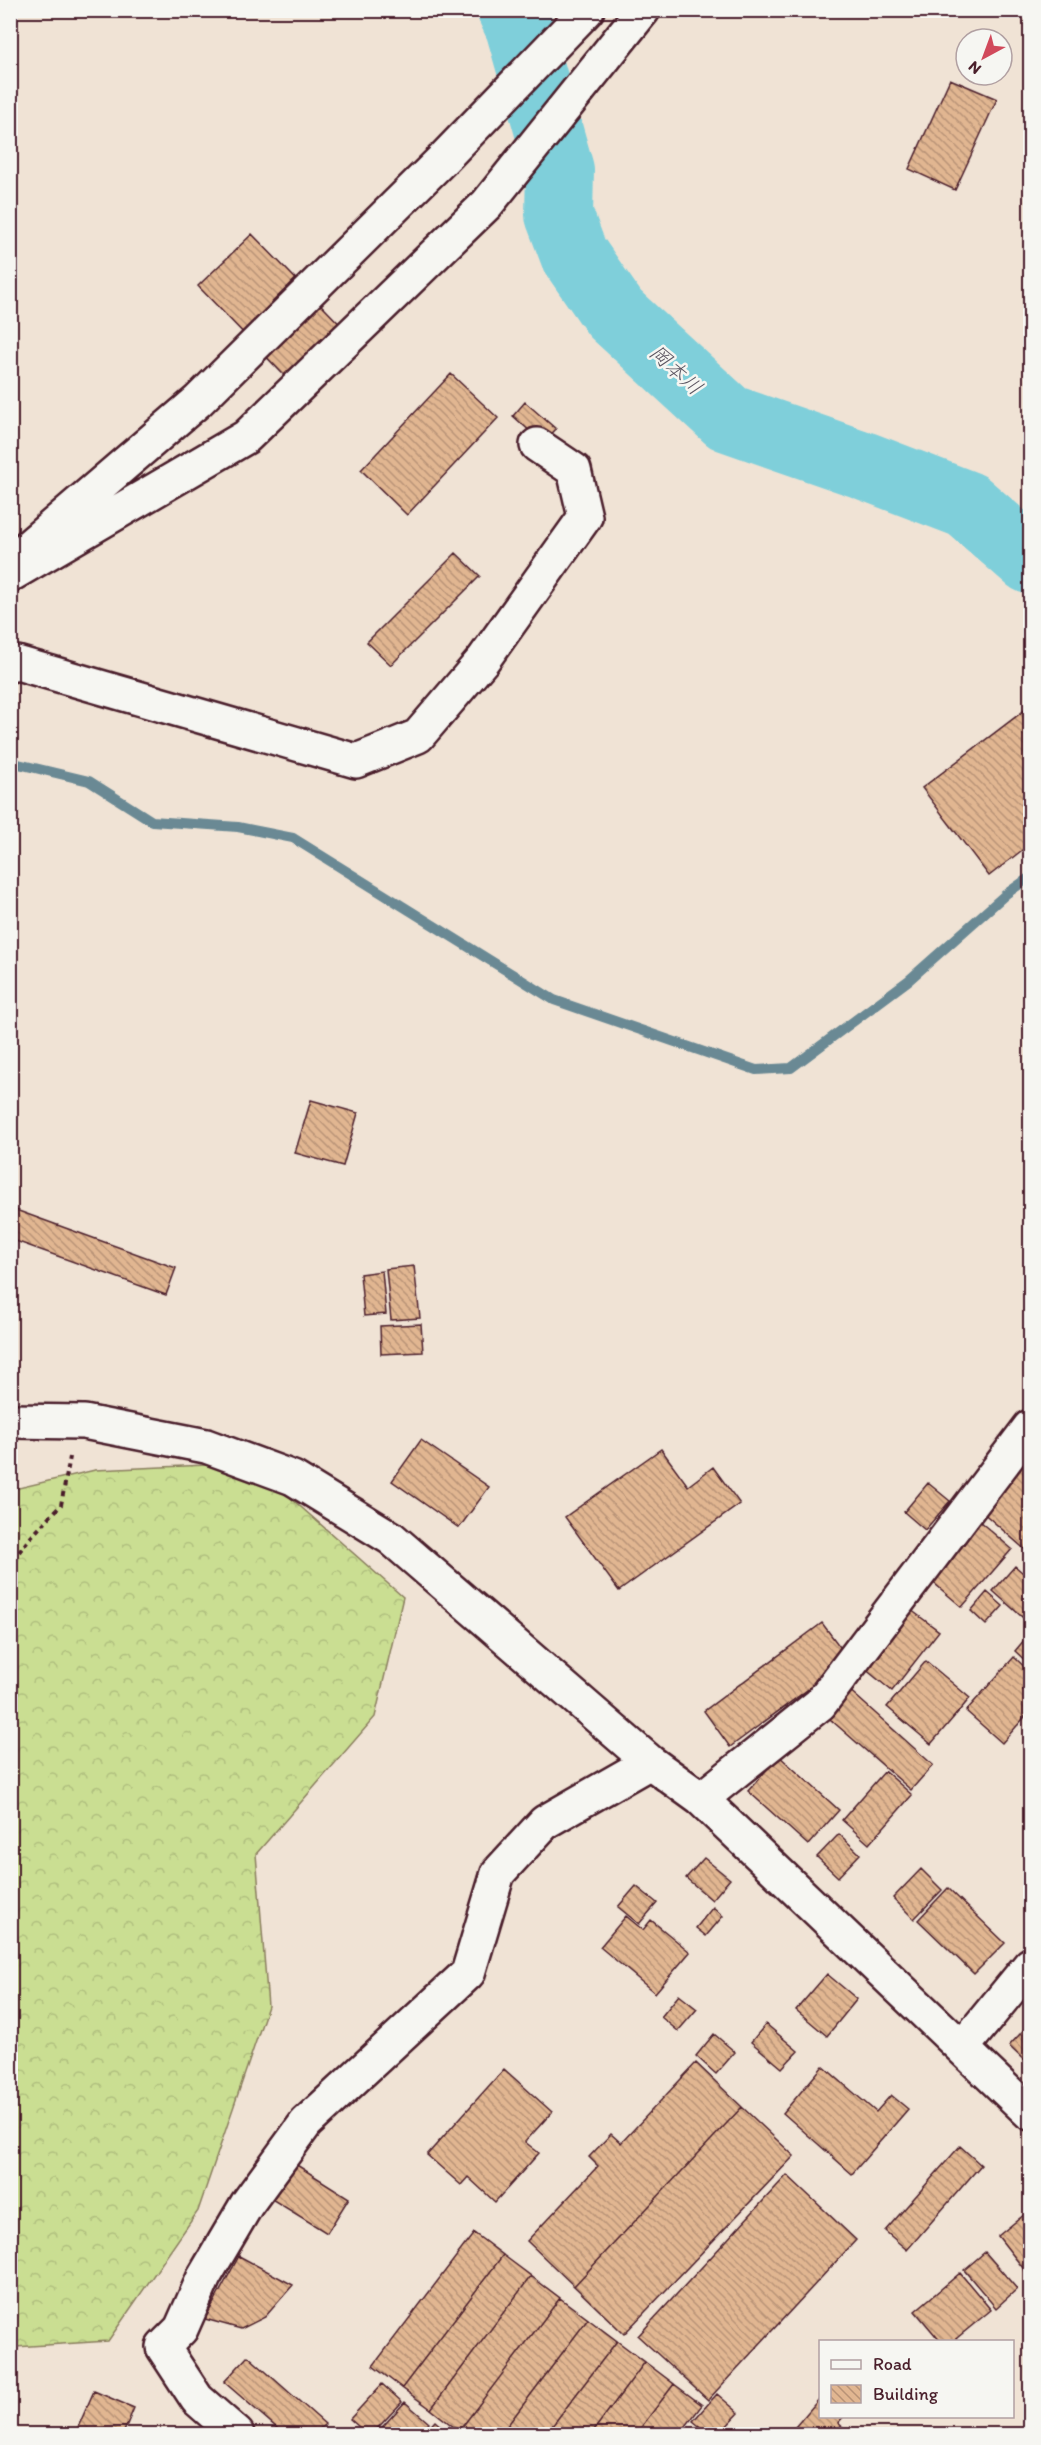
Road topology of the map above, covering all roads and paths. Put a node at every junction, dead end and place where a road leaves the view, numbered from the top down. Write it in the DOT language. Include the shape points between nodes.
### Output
graph roads {
  1 [pos="587,10"];
  2 [pos="641,13"];
  3 [pos="537,444"];
  4 [pos="10,562"];
  5 [pos="10,575"];
  6 [pos="10,664"];
  7 [pos="10,1421"];
  8 [pos="63,1422"];
  9 [pos="1030,1427"];
  10 [pos="19,1552"];
  11 [pos="650,1762"];
  12 [pos="701,1799"];
  13 [pos="1030,1965"];
  14 [pos="962,2048"];
  15 [pos="1030,2113"];
  16 [pos="237,2434"];
  1 -- 4 [label="main road" via="443,159 198,401"];
  2 -- 5 [label="main road" via="487,204 246,437"];
  3 -- 6 [label="main road" via="574,470 585,517 483,660 418,736 356,761"];
  7 -- 8 [label="main road"];
  8 -- 10 [label="path" via="72,1450 61,1505"];
  8 -- 11 [label="main road" via="84,1422 206,1446 293,1478 391,1538"];
  9 -- 12 [label="main road" via="820,1704"];
  11 -- 12 [label="main road"];
  11 -- 16 [label="main road" via="545,1822 498,1873 468,1973 306,2123 247,2204 204,2277 181,2329 163,2347 197,2399"];
  12 -- 14 [label="main road"];
  13 -- 14 [label="main road"];
  14 -- 15 [label="main road"];
}
